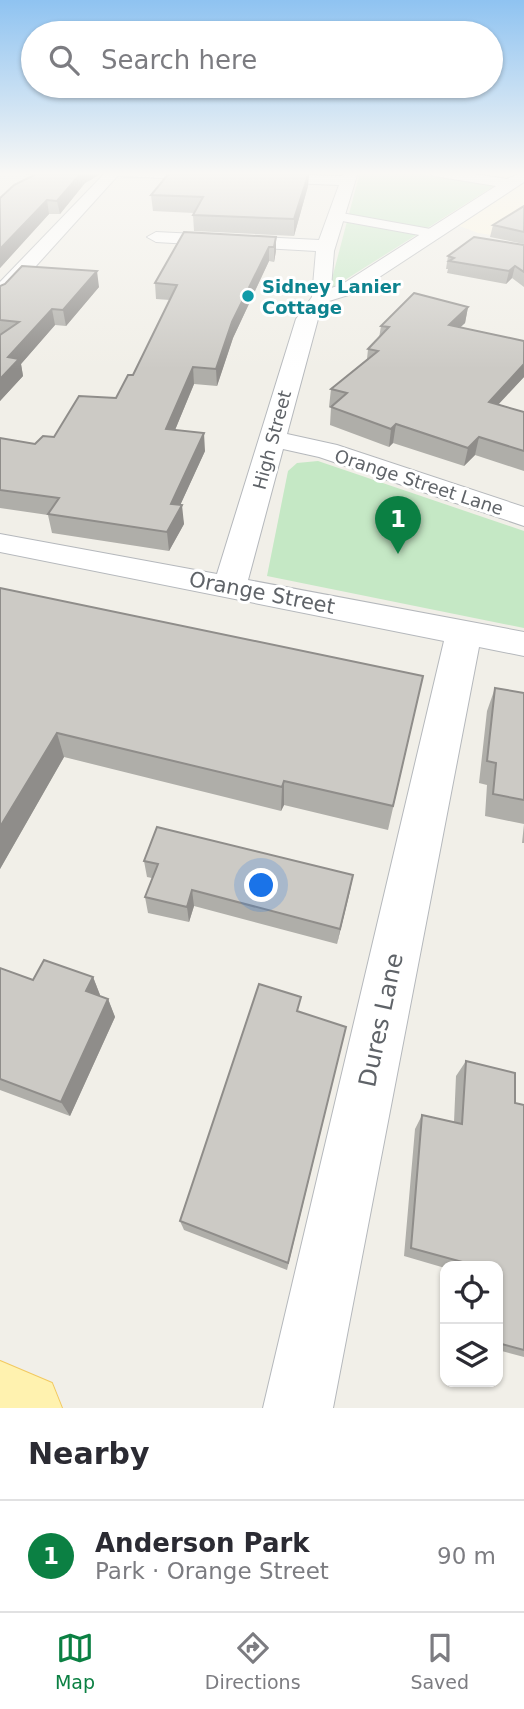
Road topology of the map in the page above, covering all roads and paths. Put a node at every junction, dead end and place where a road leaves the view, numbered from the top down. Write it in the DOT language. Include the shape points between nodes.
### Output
graph roads {
  1 [pos="53,238"];
  2 [pos="170,238"];
  3 [pos="330,238"];
  4 [pos="430,238"];
  5 [pos="455,238"];
  6 [pos="461,239"];
  7 [pos="328,246"];
  8 [pos="0,294"];
  9 [pos="322,297"];
  10 [pos="274,439"];
  11 [pos="524,517"];
  12 [pos="0,543"];
  13 [pos="230,587"];
  14 [pos="464,632"];
  15 [pos="524,644"];
  16 [pos="0,1396"];
  17 [pos="27,1408"];
  18 [pos="298,1408"];
  1 -- 8 [label="street"];
  2 -- 7 [label="street"];
  3 -- 7 [label="street, High Street"];
  4 -- 9 [label="street" via="348,289"];
  5 -- 6 [label="street"];
  7 -- 9 [label="street, High Street" via="319,284"];
  9 -- 10 [label="street, High Street" via="307,319"];
  10 -- 11 [label="street, Orange Street Lane" via="327,451"];
  10 -- 13 [label="street, High Street"];
  12 -- 13 [label="street, Orange Street"];
  13 -- 14 [label="street, Orange Street"];
  14 -- 15 [label="street, Orange Street"];
  14 -- 18 [label="street, Dures Lane"];
  16 -- 17 [label="main road"];
}
